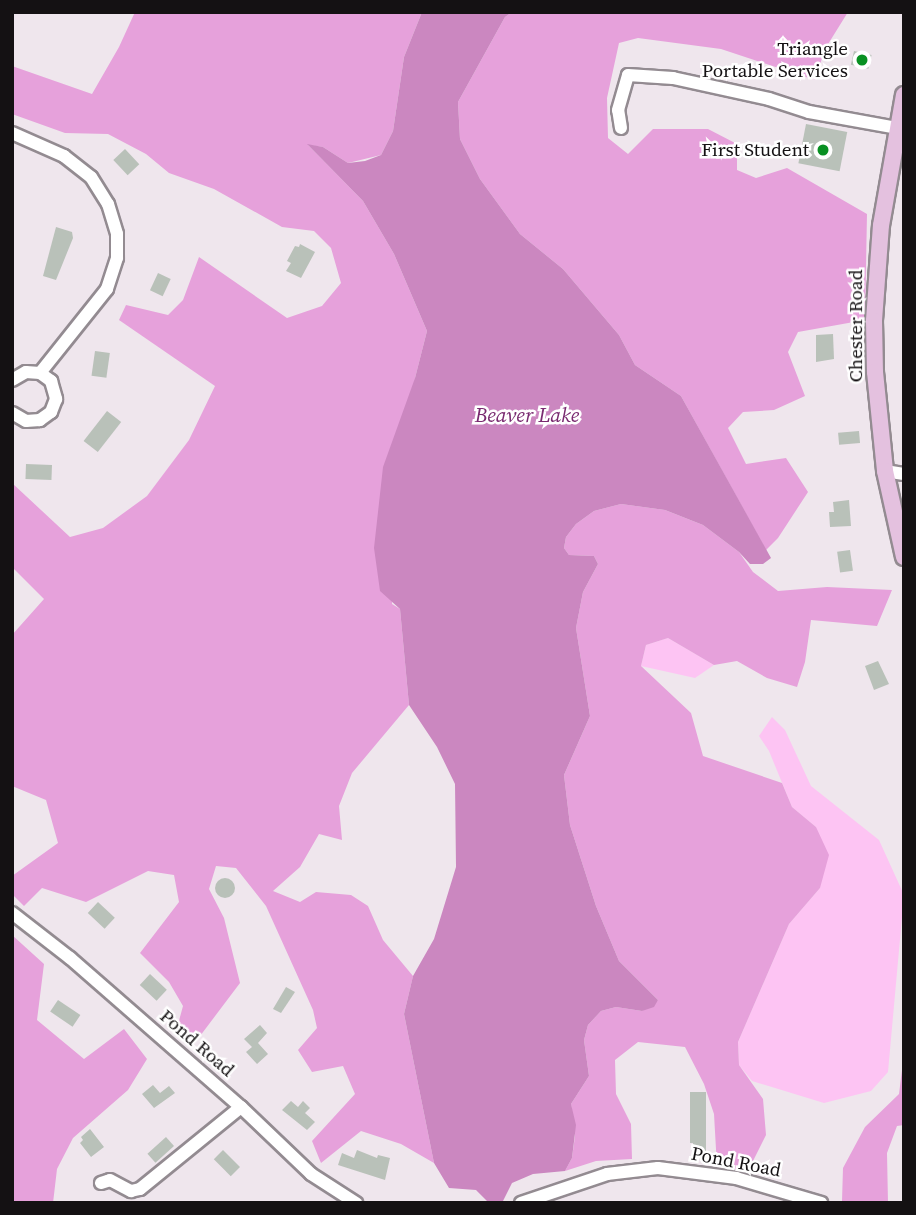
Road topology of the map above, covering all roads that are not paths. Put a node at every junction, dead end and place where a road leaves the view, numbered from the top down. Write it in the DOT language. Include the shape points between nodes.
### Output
graph roads {
  1 [pos="904,95"];
  2 [pos="621,128"];
  3 [pos="897,128"];
  4 [pos="12,133"];
  5 [pos="40,373"];
  6 [pos="12,380"];
  7 [pos="12,413"];
  8 [pos="885,471"];
  9 [pos="904,474"];
  10 [pos="904,557"];
  11 [pos="12,914"];
  12 [pos="241,1107"];
  13 [pos="102,1183"];
  14 [pos="356,1203"];
  15 [pos="522,1203"];
  16 [pos="821,1203"];
  1 -- 3 [label="main road, Chester Road"];
  2 -- 3 [label="street" via="618,110 628,75 673,78 809,112"];
  3 -- 8 [label="main road, Chester Road" via="881,225 874,321"];
  4 -- 5 [label="street" via="64,156 91,177 108,204 117,234 117,258 107,289"];
  5 -- 6 [label="street" via="26,372"];
  5 -- 7 [label="street" via="55,390 51,412 31,422"];
  8 -- 9 [label="street"];
  8 -- 10 [label="main road, Chester Road"];
  11 -- 12 [label="street, Pond Road" via="71,958"];
  12 -- 13 [label="street" via="140,1189 131,1191 110,1180"];
  12 -- 14 [label="street, Pond Road" via="311,1174"];
  15 -- 16 [label="street, Pond Road" via="607,1174 658,1168 736,1178"];
}
